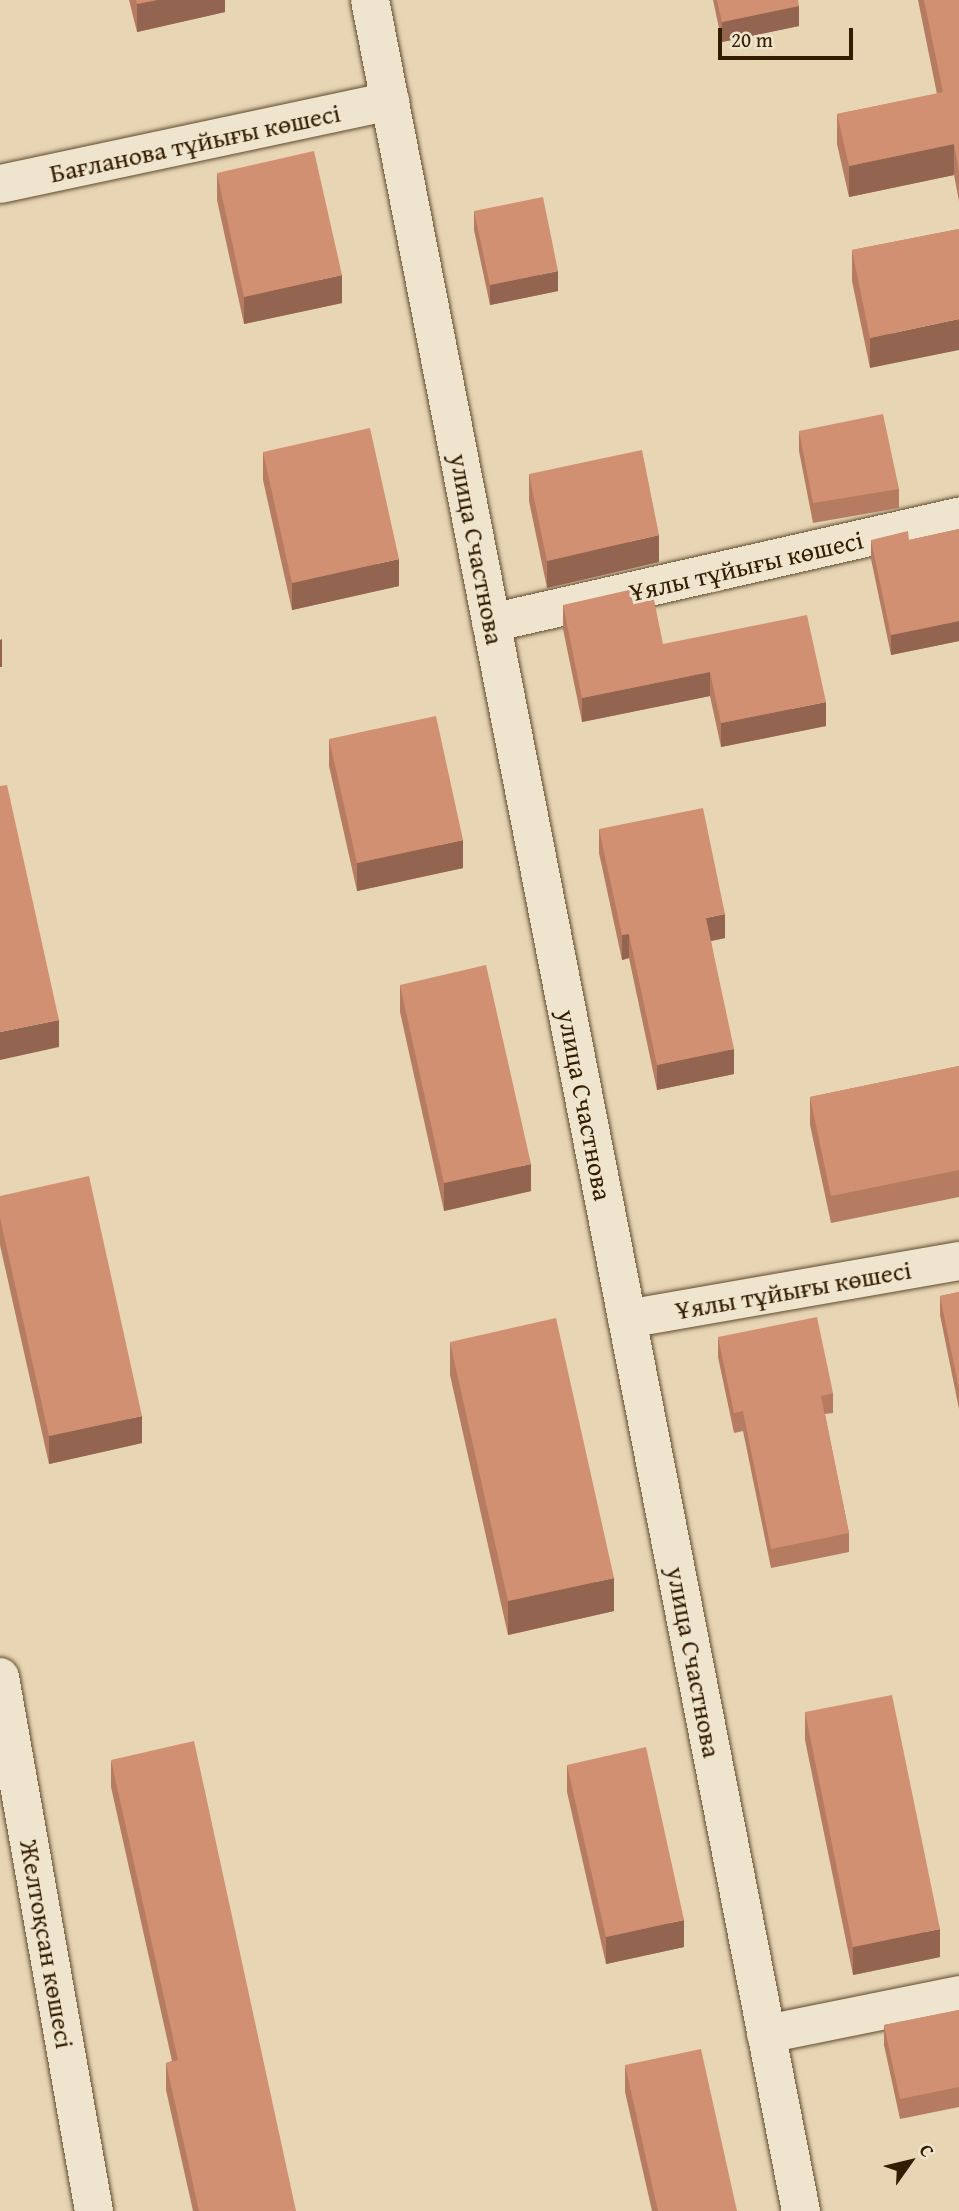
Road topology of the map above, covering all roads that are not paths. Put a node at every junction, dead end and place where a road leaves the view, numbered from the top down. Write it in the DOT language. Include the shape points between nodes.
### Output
graph roads {
  1 [pos="370,0"];
  2 [pos="390,101"];
  3 [pos="0,184"];
  4 [pos="959,517"];
  5 [pos="491,623"];
  6 [pos="959,1261"];
  7 [pos="627,1320"];
  8 [pos="0,1677"];
  9 [pos="959,1995"];
  10 [pos="766,2034"];
  11 [pos="94,2211"];
  12 [pos="800,2211"];
  1 -- 2 [label="street, улица Счастнова"];
  2 -- 3 [label="street, Бағланова тұйығы көшесі"];
  2 -- 5 [label="street, улица Счастнова"];
  4 -- 5 [label="street, Ұялы тұйығы көшесі"];
  5 -- 7 [label="street, улица Счастнова"];
  6 -- 7 [label="street, Ұялы тұйығы көшесі"];
  7 -- 10 [label="street, улица Счастнова"];
  8 -- 11 [label="street, Желтоқсан көшесі"];
  9 -- 10 [label="street"];
  10 -- 12 [label="street, улица Счастнова"];
}
